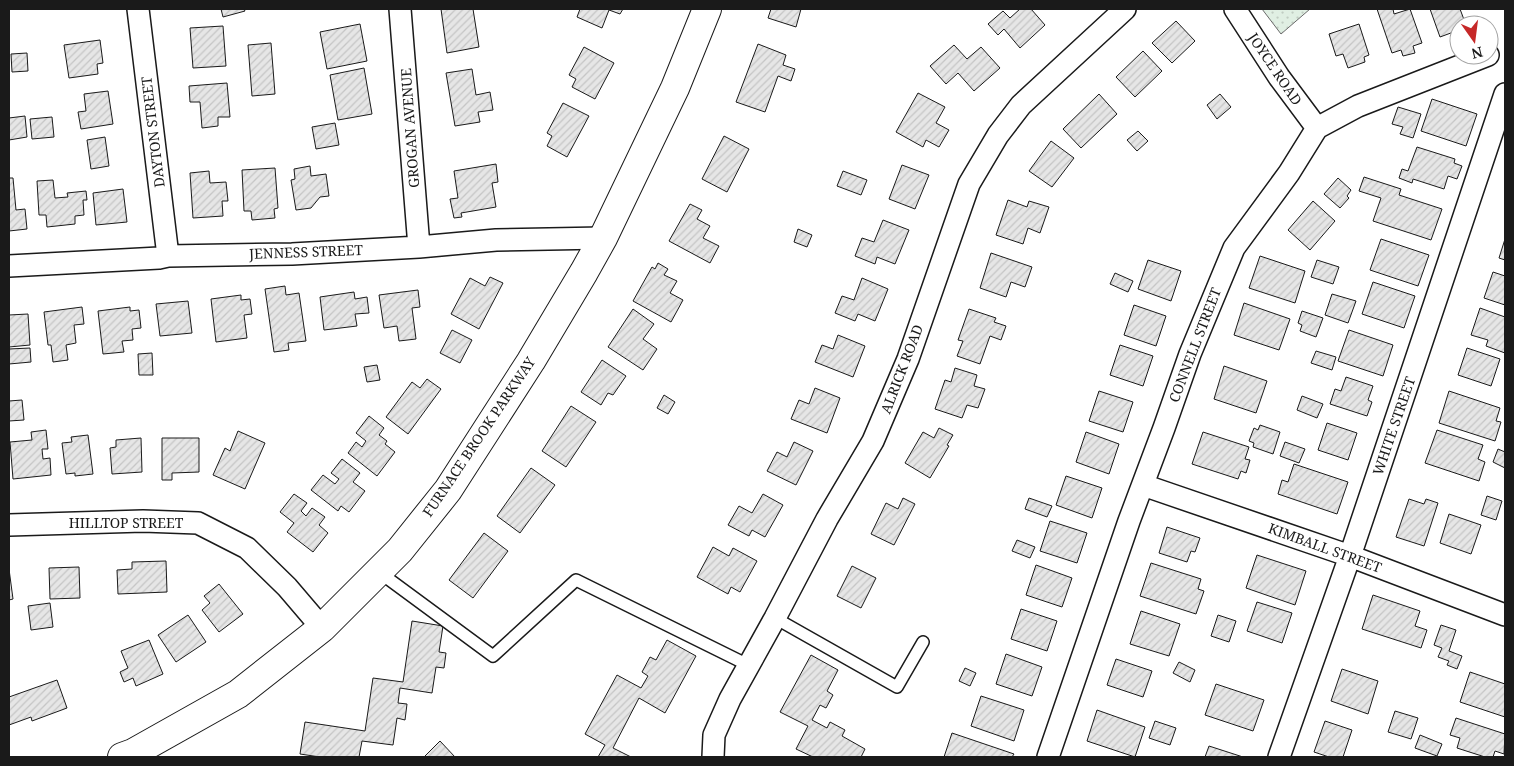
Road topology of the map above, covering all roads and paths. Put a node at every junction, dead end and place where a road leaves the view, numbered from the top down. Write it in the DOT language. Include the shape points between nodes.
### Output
graph roads {
  1 [pos="138,9"];
  2 [pos="400,9"];
  3 [pos="706,9"];
  4 [pos="1125,9"];
  5 [pos="1235,9"];
  6 [pos="1463,65"];
  7 [pos="1505,94"];
  8 [pos="1317,128"];
  9 [pos="603,238"];
  10 [pos="419,247"];
  11 [pos="168,256"];
  12 [pos="9,266"];
  13 [pos="1143,485"];
  14 [pos="9,525"];
  15 [pos="1350,556"];
  16 [pos="379,572"];
  17 [pos="1505,615"];
  18 [pos="775,618"];
  19 [pos="322,628"];
  20 [pos="923,642"];
  21 [pos="748,665"];
  22 [pos="122,757"];
  23 [pos="713,757"];
  24 [pos="1048,757"];
  25 [pos="1279,757"];
  1 -- 11 [label="street, DAYTON STREET"];
  2 -- 10 [label="street, GROGAN AVENUE"];
  3 -- 9 [label="main road, FURNACE BROOK PARKWAY" via="675,88"];
  4 -- 18 [label="street, ALRICK ROAD" via="1021,105 998,135 969,184 908,359 873,441"];
  5 -- 8 [label="street, JOYCE ROAD"];
  6 -- 8 [label="street, CONNELL STREET" via="1358,106"];
  7 -- 15 [label="street, WHITE STREET"];
  8 -- 13 [label="street, CONNELL STREET" via="1289,173 1234,248 1193,345"];
  9 -- 10 [label="street, JENNESS STREET" via="496,240"];
  9 -- 16 [label="main road, FURNACE BROOK PARKWAY" via="531,361 448,490"];
  10 -- 11 [label="street, JENNESS STREET"];
  11 -- 12 [label="street, JENNESS STREET"];
  13 -- 15 [label="street, KIMBALL STREET"];
  13 -- 24 [label="street, CONNELL STREET"];
  14 -- 19 [label="street, HILLTOP STREET" via="143,521 198,523 247,548 287,587"];
  15 -- 17 [label="street, KIMBALL STREET"];
  15 -- 25 [label="street, WHITE STREET"];
  16 -- 19 [label="main road, FURNACE BROOK PARKWAY"];
  16 -- 21 [label="lane" via="493,656 576,580"];
  18 -- 20 [label="lane" via="896,687"];
  18 -- 21 [label="street, ALRICK ROAD"];
  19 -- 22 [label="main road, FURNACE BROOK PARKWAY" via="238,694"];
  21 -- 23 [label="street, ALRICK ROAD" via="714,735"];
}
